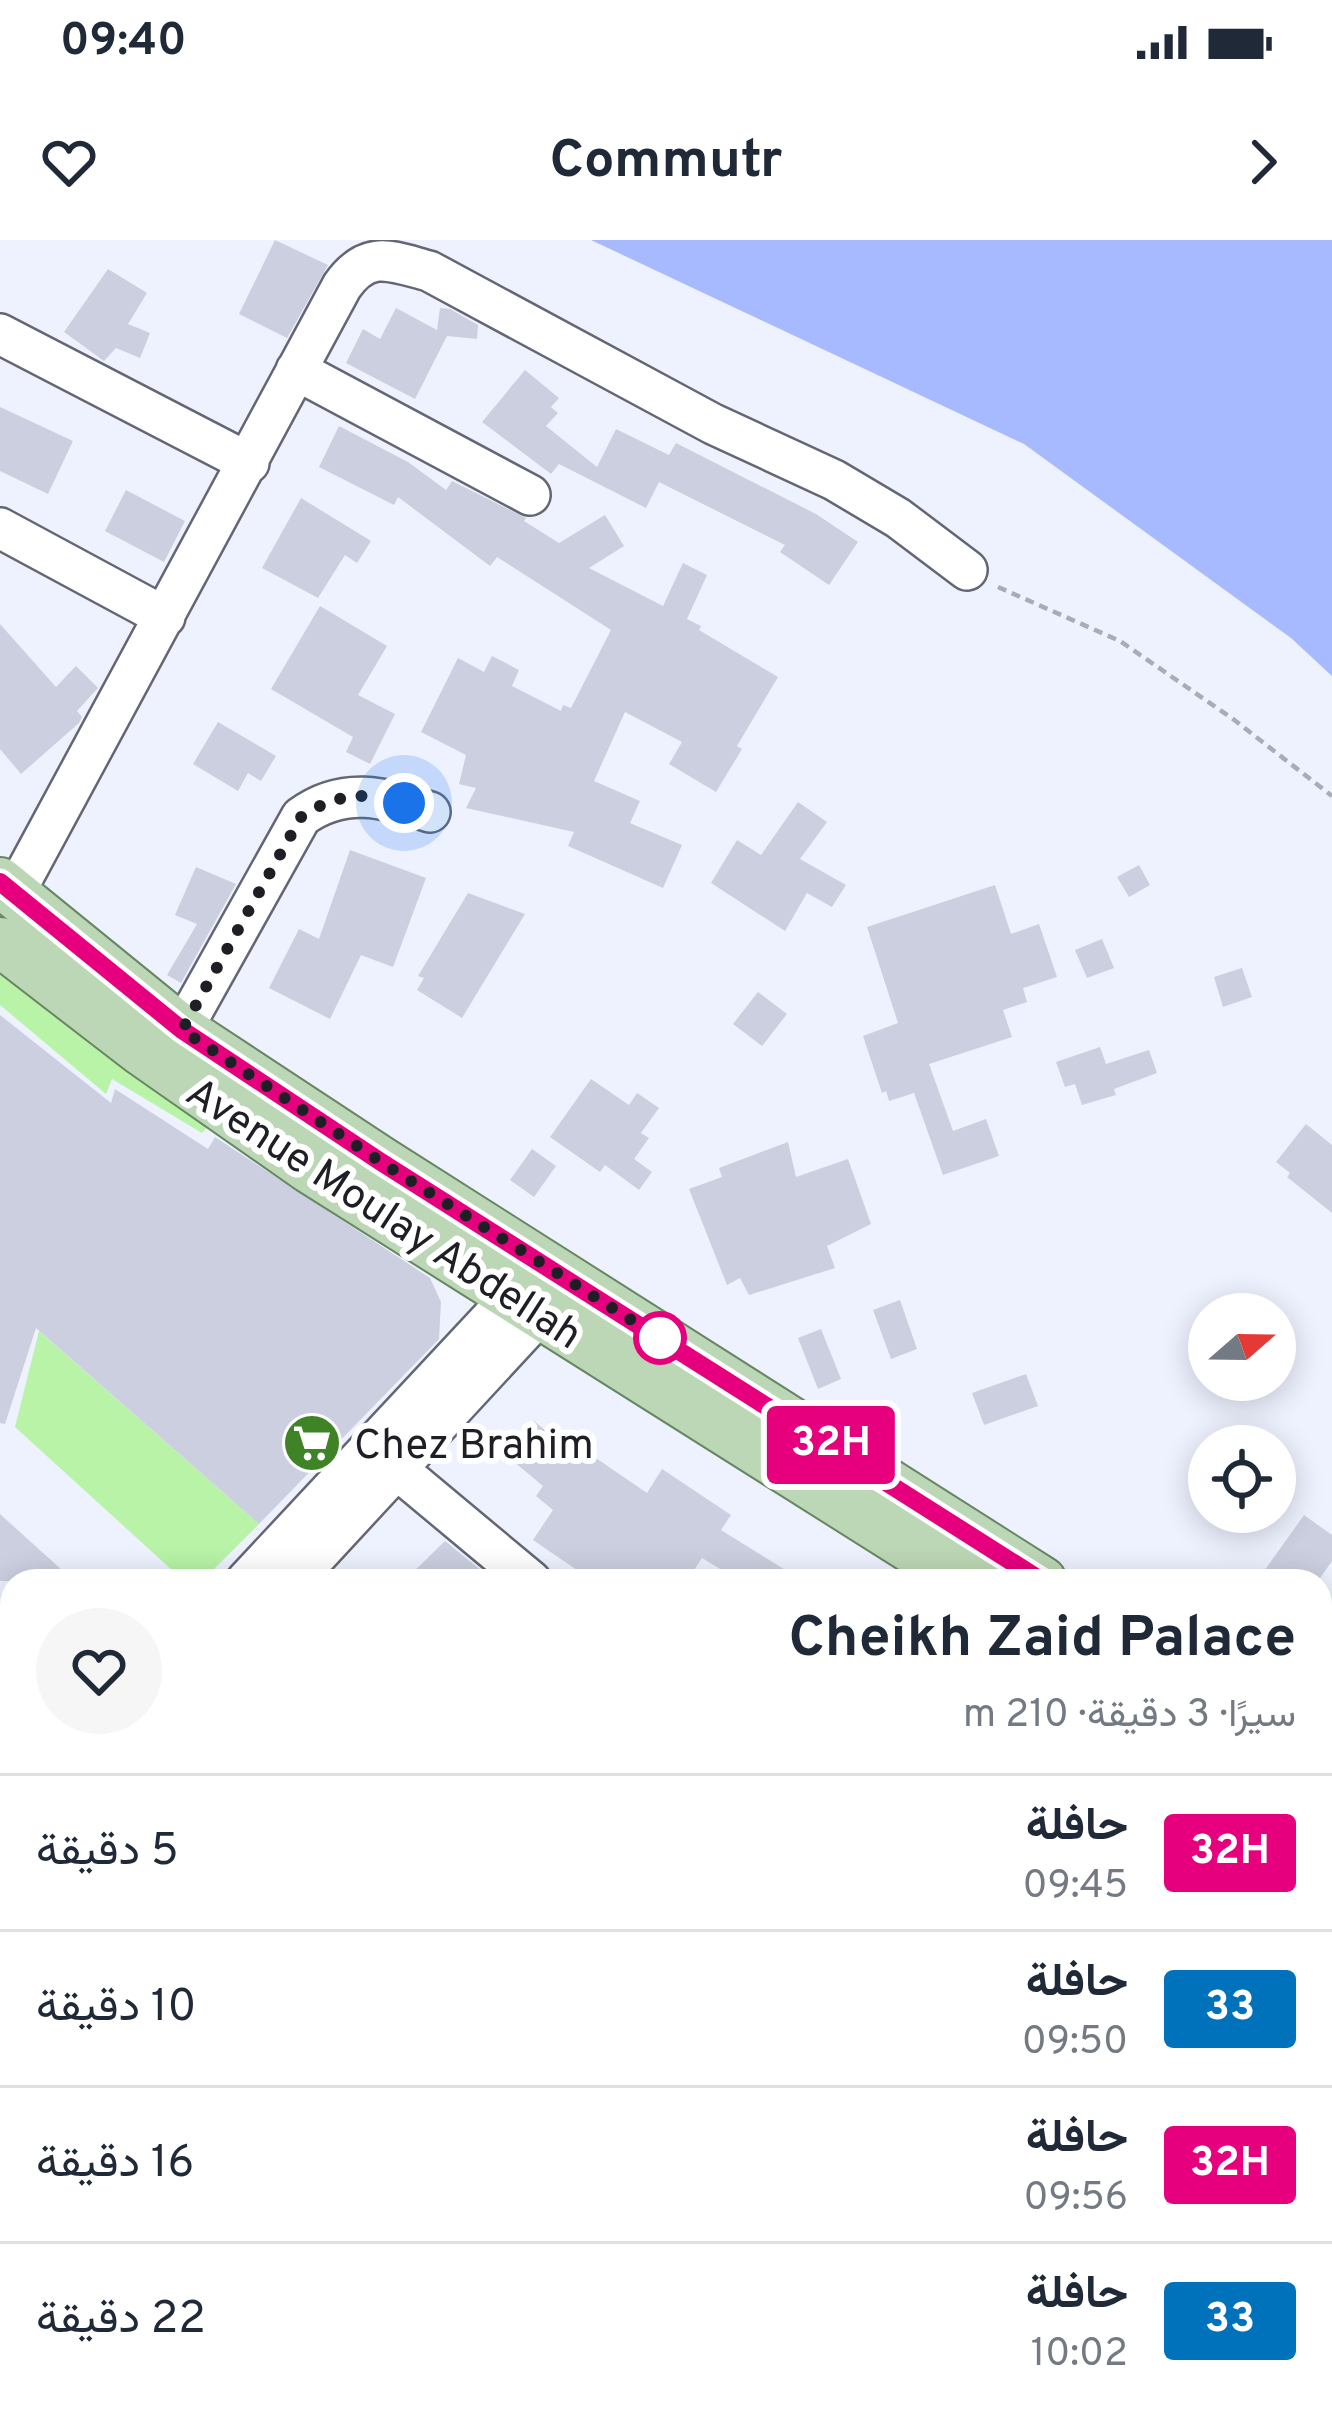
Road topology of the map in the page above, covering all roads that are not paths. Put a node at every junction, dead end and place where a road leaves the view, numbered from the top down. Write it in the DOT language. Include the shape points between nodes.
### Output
graph roads {
  1 [pos="0,334"];
  2 [pos="296,370"];
  3 [pos="249,463"];
  4 [pos="530,495"];
  5 [pos="0,528"];
  6 [pos="967,570"];
  7 [pos="165,616"];
  8 [pos="430,812"];
  9 [pos="7,888"];
  10 [pos="0,942"];
  11 [pos="182,1030"];
  12 [pos="526,1305"];
  13 [pos="385,1458"];
  14 [pos="260,1569"];
  15 [pos="302,1569"];
  16 [pos="517,1569"];
  17 [pos="944,1569"];
  18 [pos="1023,1569"];
  1 -- 3 [label="street"];
  2 -- 3 [label="street"];
  2 -- 4 [label="street"];
  2 -- 6 [label="street" via="354,268 391,261 429,271 712,424 834,480"];
  3 -- 7 [label="street"];
  5 -- 7 [label="street"];
  7 -- 9 [label="street"];
  8 -- 11 [label="street" via="378,795 325,801 301,817"];
  9 -- 11 [label="main road, Avenue Moulay Abdellah"];
  10 -- 12 [label="main road, Avenue Moulay Abdellah" via="232,1116"];
  11 -- 18 [label="main road, Avenue Moulay Abdellah"];
  12 -- 13 [label="street"];
  12 -- 17 [label="main road, Avenue Moulay Abdellah"];
  13 -- 14 [label="street"];
  13 -- 15 [label="street"];
  13 -- 16 [label="street"];
}
